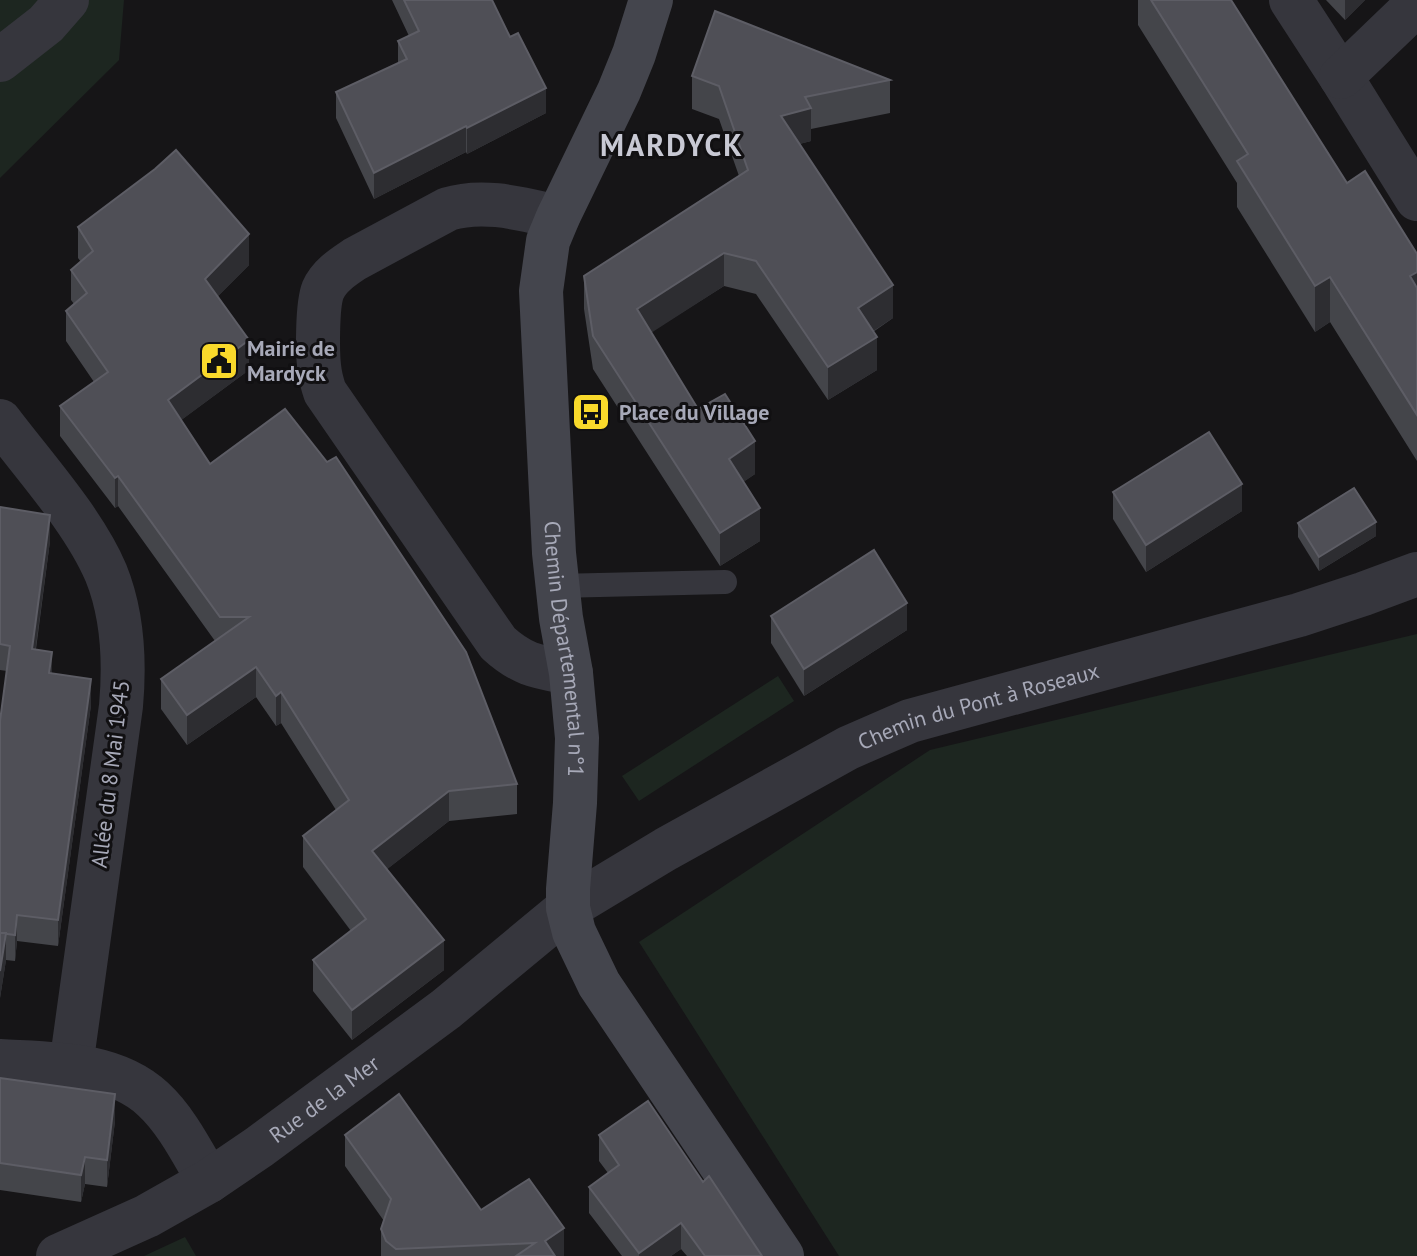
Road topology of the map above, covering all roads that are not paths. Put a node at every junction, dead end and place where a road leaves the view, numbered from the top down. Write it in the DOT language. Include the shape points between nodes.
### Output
graph roads {
  1 [pos="67,0"];
  2 [pos="651,0"];
  3 [pos="1291,0"];
  4 [pos="1417,4"];
  5 [pos="0,60"];
  6 [pos="1341,77"];
  7 [pos="1417,199"];
  8 [pos="558,217"];
  9 [pos="0,421"];
  10 [pos="1417,574"];
  11 [pos="725,582"];
  12 [pos="557,586"];
  13 [pos="571,673"];
  14 [pos="568,908"];
  15 [pos="0,1061"];
  16 [pos="71,1066"];
  17 [pos="209,1181"];
  18 [pos="58,1256"];
  19 [pos="782,1256"];
  1 -- 5 [label="street"];
  2 -- 8 [label="street, Chemin Départemental n°1" via="619,91"];
  3 -- 6 [label="street"];
  4 -- 6 [label="street"];
  6 -- 7 [label="street"];
  8 -- 12 [label="street, Chemin Départemental n°1" via="548,241 541,291"];
  8 -- 13 [label="street" via="463,204 355,259 324,289 318,358 325,392 498,643 526,664"];
  9 -- 16 [label="street, Allée du 8 Mai 1945" via="81,528 106,573 120,624 121,706"];
  10 -- 14 [label="street, Chemin du Pont à Roseaux" via="1299,615 890,728"];
  11 -- 12 [label="lane"];
  12 -- 13 [label="street, Chemin Départemental n°1"];
  13 -- 14 [label="street, Chemin Départemental n°1" via="577,753"];
  14 -- 17 [label="street, Rue de la Mer" via="446,1009"];
  14 -- 19 [label="street, Chemin Départemental n°1" via="599,984"];
  15 -- 16 [label="street"];
  16 -- 17 [label="street" via="116,1077 154,1100"];
  17 -- 18 [label="street, Rue de la Mer"];
}
